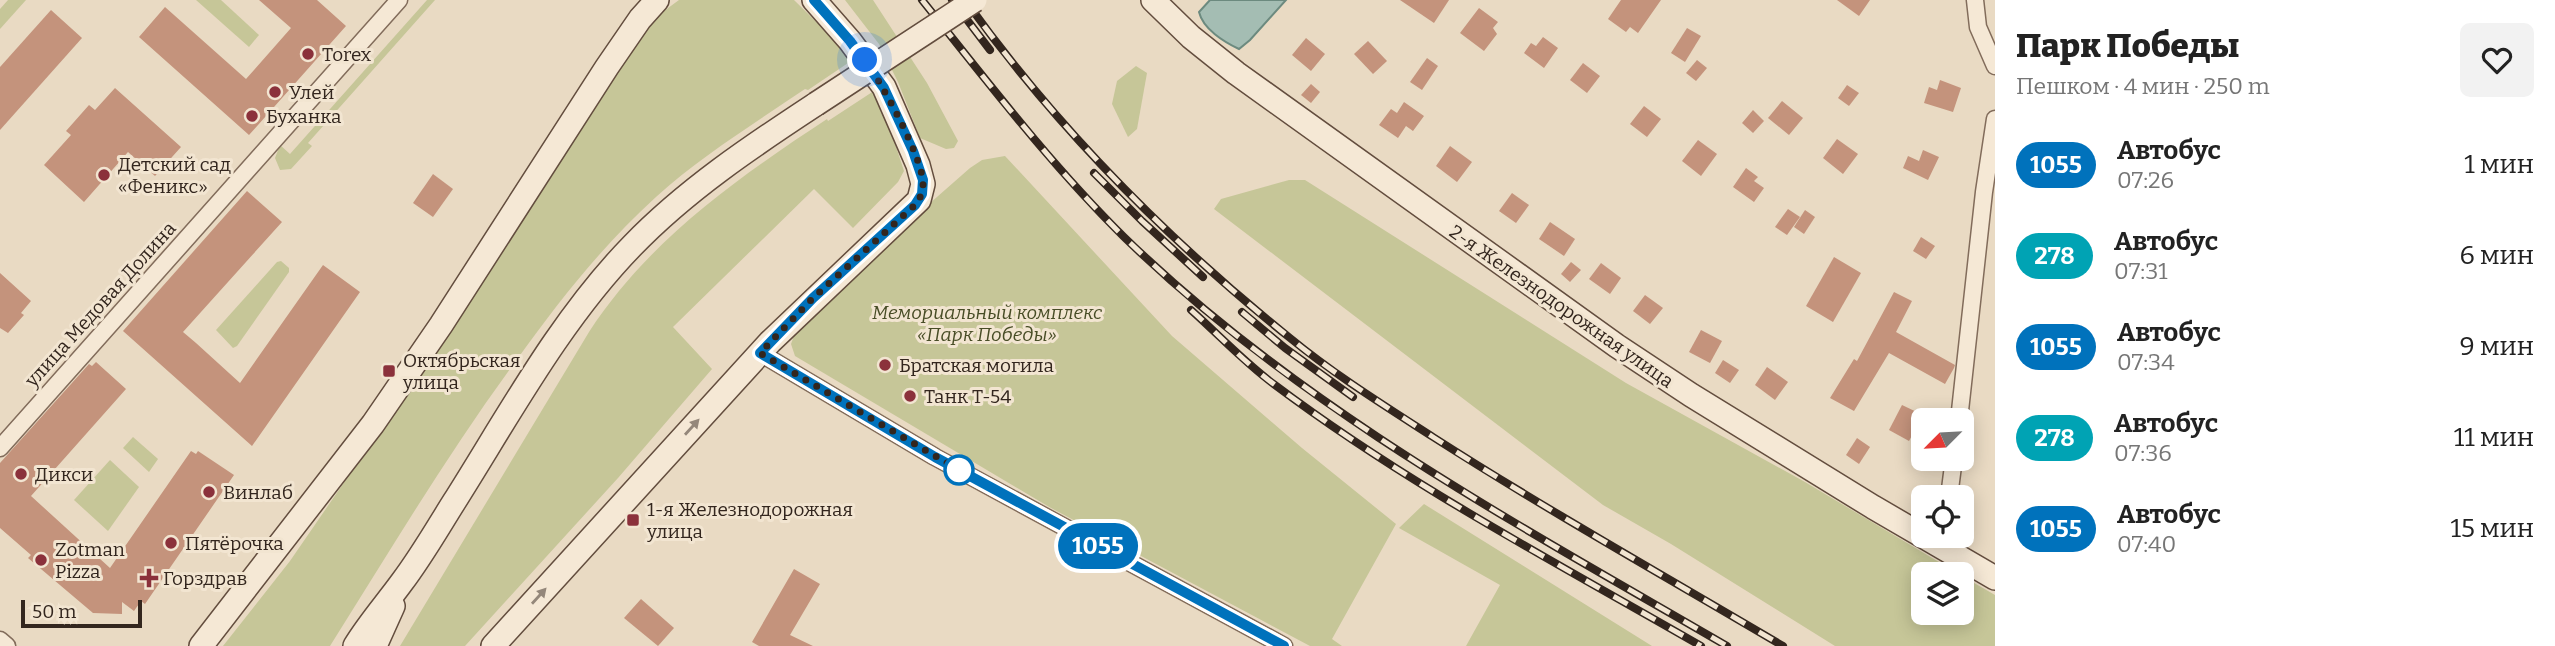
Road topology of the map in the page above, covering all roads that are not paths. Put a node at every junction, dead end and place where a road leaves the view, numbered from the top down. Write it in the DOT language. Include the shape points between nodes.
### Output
graph roads {
  1 [pos="399,0"];
  2 [pos="657,0"];
  3 [pos="814,0"];
  4 [pos="975,0"];
  5 [pos="1153,0"];
  6 [pos="1975,0"];
  7 [pos="1991,46"];
  8 [pos="1995,66"];
  9 [pos="1995,119"];
  10 [pos="760,353"];
  11 [pos="1960,408"];
  12 [pos="0,448"];
  13 [pos="1911,524"];
  14 [pos="1951,548"];
  15 [pos="1995,578"];
  16 [pos="404,581"];
  17 [pos="0,640"];
  18 [pos="7,646"];
  19 [pos="201,646"];
  20 [pos="355,646"];
  21 [pos="374,646"];
  22 [pos="493,646"];
  23 [pos="1284,646"];
  1 -- 12 [label="street, улица Медовая Долина"];
  2 -- 19 [label="street" via="612,60 373,424"];
  3 -- 10 [label="street" via="879,79 913,151 923,188 915,205"];
  4 -- 16 [label="street, bridge" via="719,170 632,245 559,336"];
  5 -- 13 [label="street, 2-я Железнодорожная улица" via="1236,73 1617,346 1691,396"];
  6 -- 7 [label="street" via="1978,27"];
  7 -- 8 [label="street"];
  9 -- 11 [label="street"];
  22 -- 10 [label="street, one-way"];
  10 -- 23 [label="street" via="935,457"];
  14 -- 15 [label="street, 2-я Железнодорожная улица"];
  16 -- 20 [label="street"];
  16 -- 21 [label="street"];
  17 -- 18 [label="street"];
}
